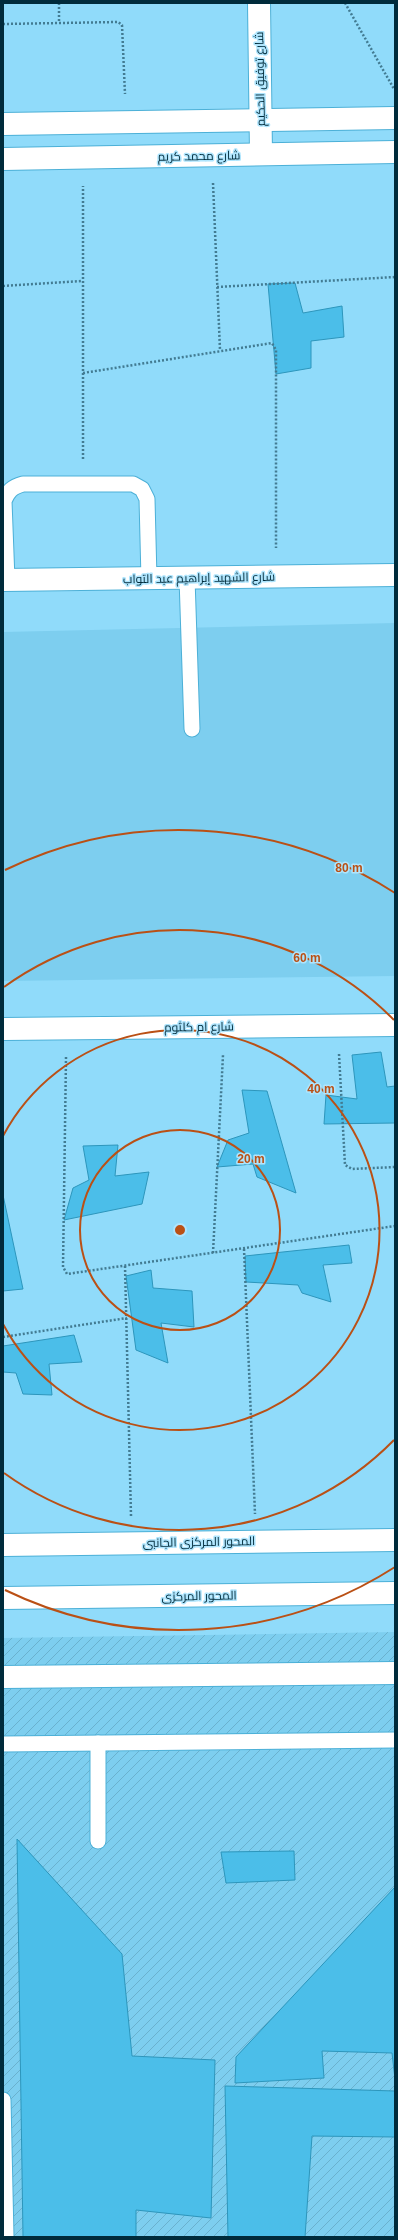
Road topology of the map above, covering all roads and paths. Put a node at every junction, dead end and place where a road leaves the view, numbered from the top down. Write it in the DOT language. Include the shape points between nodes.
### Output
graph roads {
  1 [pos="59,3"];
  2 [pos="259,3"];
  3 [pos="345,3"];
  4 [pos="59,23"];
  5 [pos="3,24"];
  6 [pos="395,92"];
  7 [pos="395,118"];
  8 [pos="261,120"];
  9 [pos="126,122"];
  10 [pos="3,124"];
  11 [pos="395,152"];
  12 [pos="261,154"];
  13 [pos="211,155"];
  14 [pos="83,158"];
  15 [pos="3,159"];
  16 [pos="395,278"];
  17 [pos="82,281"];
  18 [pos="3,286"];
  19 [pos="217,287"];
  20 [pos="220,350"];
  21 [pos="83,373"];
  22 [pos="82,483"];
  23 [pos="395,575"];
  24 [pos="276,577"];
  25 [pos="187,578"];
  26 [pos="149,579"];
  27 [pos="5,580"];
  28 [pos="192,729"];
  29 [pos="338,1025"];
  30 [pos="395,1025"];
  31 [pos="224,1027"];
  32 [pos="67,1028"];
  33 [pos="3,1029"];
  34 [pos="395,1167"];
  35 [pos="395,1226"];
  36 [pos="244,1249"];
  37 [pos="213,1253"];
  38 [pos="125,1266"];
  39 [pos="127,1318"];
  40 [pos="3,1337"];
  41 [pos="395,1540"];
  42 [pos="256,1542"];
  43 [pos="131,1543"];
  44 [pos="3,1545"];
  45 [pos="395,1593"];
  46 [pos="3,1598"];
  47 [pos="395,1673"];
  48 [pos="3,1677"];
  49 [pos="395,1740"];
  50 [pos="98,1743"];
  51 [pos="3,1744"];
  52 [pos="98,1841"];
  53 [pos="3,2100"];
  54 [pos="6,2237"];
  1 -- 4 [label="path"];
  2 -- 8 [label="street, شارع توفيق الحكيم"];
  3 -- 6 [label="path"];
  4 -- 5 [label="path"];
  4 -- 9 [label="path" via="118,22 122,25"];
  7 -- 8 [label="street"];
  8 -- 9 [label="street"];
  8 -- 12 [label="street, شارع توفيق الحكيم"];
  9 -- 10 [label="street"];
  11 -- 12 [label="street, شارع محمد كريم"];
  12 -- 13 [label="street, شارع محمد كريم"];
  13 -- 14 [label="street, شارع محمد كريم"];
  13 -- 19 [label="path"];
  14 -- 15 [label="street, شارع محمد كريم"];
  14 -- 17 [label="path"];
  16 -- 19 [label="path"];
  17 -- 18 [label="path"];
  17 -- 21 [label="path"];
  19 -- 20 [label="path"];
  20 -- 21 [label="path"];
  20 -- 24 [label="path" via="267,343 272,343 276,350"];
  21 -- 22 [label="path"];
  22 -- 26 [label="lane" via="133,484 142,489 147,499"];
  22 -- 27 [label="lane" via="23,484 14,486 7,493 4,501"];
  23 -- 24 [label="street, شارع الشهيد إبراهيم عبد التواب"];
  24 -- 25 [label="street, شارع الشهيد إبراهيم عبد التواب"];
  25 -- 26 [label="street, شارع الشهيد إبراهيم عبد التواب"];
  25 -- 28 [label="lane"];
  26 -- 27 [label="street, شارع الشهيد إبراهيم عبد التواب"];
  29 -- 30 [label="street, شارع ام كلثوم"];
  29 -- 31 [label="street, شارع ام كلثوم"];
  29 -- 34 [label="path" via="345,1165 352,1169"];
  31 -- 32 [label="street, شارع ام كلثوم"];
  31 -- 37 [label="path"];
  32 -- 33 [label="street, شارع ام كلثوم"];
  32 -- 38 [label="path" via="62,1267 67,1274 71,1274"];
  35 -- 36 [label="path"];
  36 -- 37 [label="path"];
  36 -- 42 [label="path"];
  37 -- 38 [label="path"];
  38 -- 39 [label="path"];
  39 -- 40 [label="path"];
  39 -- 43 [label="path"];
  41 -- 42 [label="street, المحور المركزى الجانبى"];
  42 -- 43 [label="street, المحور المركزى الجانبى"];
  43 -- 44 [label="street, المحور المركزى الجانبى"];
  45 -- 46 [label="street, المحور المركزى"];
  47 -- 48 [label="street"];
  49 -- 50 [label="lane"];
  50 -- 51 [label="lane"];
  50 -- 52 [label="lane"];
  53 -- 54 [label="lane"];
}
